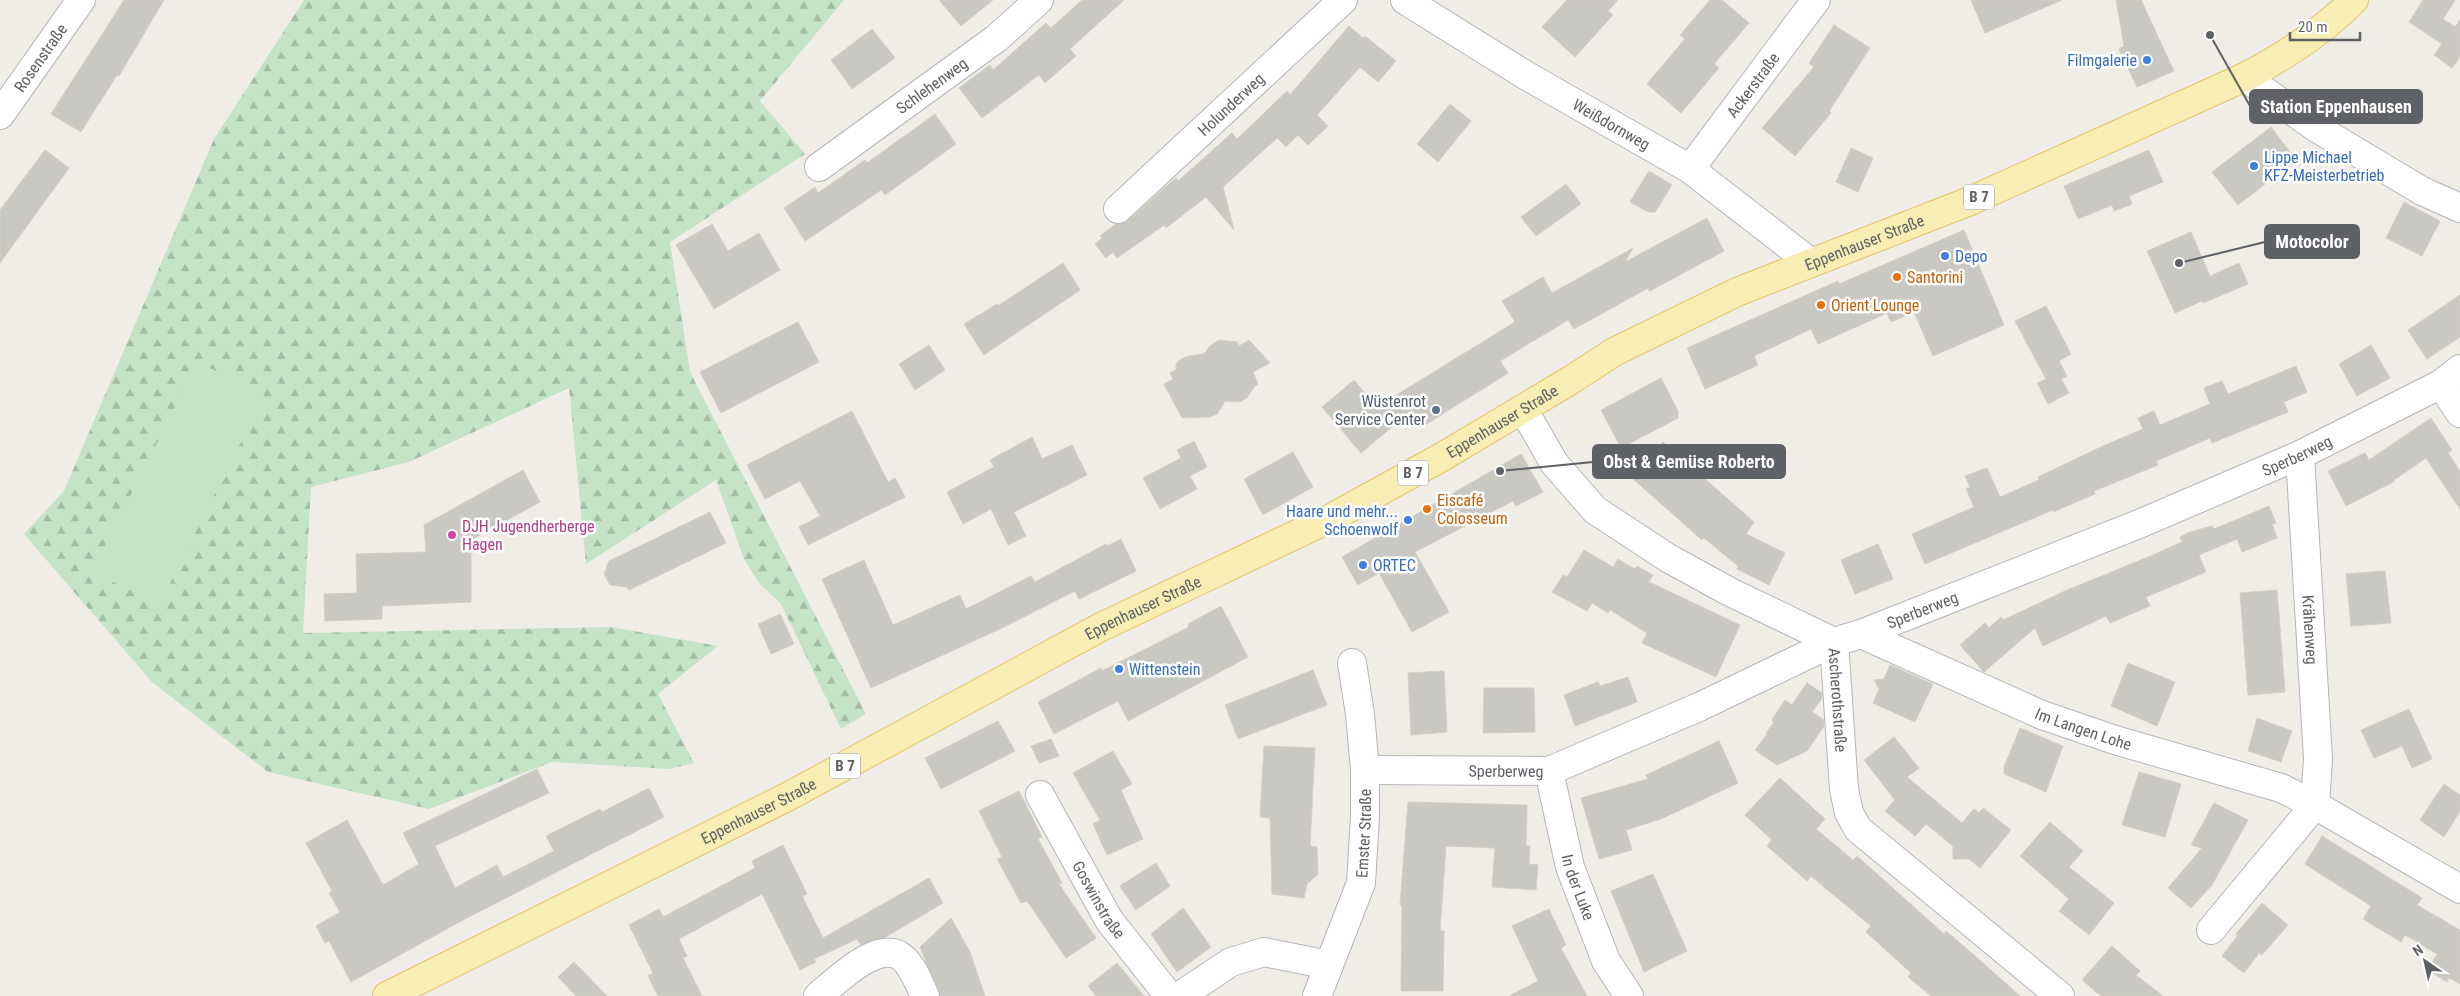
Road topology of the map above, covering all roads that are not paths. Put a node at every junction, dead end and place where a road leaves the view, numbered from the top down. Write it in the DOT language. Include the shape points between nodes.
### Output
graph roads {
  1 [pos="81,0"];
  2 [pos="1039,0"];
  3 [pos="1342,0"];
  4 [pos="1405,0"];
  5 [pos="1816,0"];
  6 [pos="2354,0"];
  7 [pos="2244,77"];
  8 [pos="0,115"];
  9 [pos="819,167"];
  10 [pos="1690,169"];
  11 [pos="2460,208"];
  12 [pos="1118,209"];
  13 [pos="1810,262"];
  14 [pos="2450,376"];
  15 [pos="1523,409"];
  16 [pos="2460,414"];
  17 [pos="2300,455"];
  18 [pos="1861,634"];
  19 [pos="1834,642"];
  20 [pos="1352,663"];
  21 [pos="1365,770"];
  22 [pos="1549,771"];
  23 [pos="1040,795"];
  24 [pos="2315,805"];
  25 [pos="2460,889"];
  26 [pos="2210,930"];
  27 [pos="1329,965"];
  28 [pos="387,996"];
  29 [pos="818,996"];
  30 [pos="925,996"];
  31 [pos="1169,996"];
  32 [pos="1180,996"];
  33 [pos="1317,996"];
  34 [pos="1629,996"];
  35 [pos="2060,996"];
  1 -- 8 [label="street, Rosenstraße"];
  2 -- 9 [label="street, Schlehenweg" via="998,38"];
  3 -- 12 [label="street, Holunderweg"];
  4 -- 10 [label="street, Weißdornweg" via="1527,76"];
  5 -- 10 [label="street, Ackerstraße"];
  6 -- 7 [label="main road, Eppenhauser Straße / B 7" via="2333,21 2278,60"];
  7 -- 11 [label="street" via="2315,127 2422,191"];
  7 -- 13 [label="main road, Eppenhauser Straße / B 7" via="1970,201"];
  10 -- 13 [label="street, Weißdornweg"];
  13 -- 15 [label="main road, Eppenhauser Straße / B 7" via="1737,292 1614,352"];
  14 -- 16 [label="street"];
  14 -- 17 [label="street, Sperberweg"];
  15 -- 19 [label="street, Ascherothstraße" via="1554,463 1595,510 1668,558 1722,588"];
  15 -- 28 [label="main road, Eppenhauser Straße / B 7" via="1346,510 1101,627 789,796"];
  17 -- 18 [label="street, Sperberweg" via="2139,524"];
  17 -- 24 [label="street, Krähenweg" via="2318,760"];
  18 -- 19 [label="street, Sperberweg"];
  18 -- 24 [label="street, Im Langen Lohe" via="2042,715 2115,740 2281,788"];
  19 -- 22 [label="street, Sperberweg" via="1699,707"];
  19 -- 35 [label="street, Ascherothstraße" via="1844,788 1848,812 1858,829"];
  20 -- 21 [label="street, Emster Straße"];
  21 -- 22 [label="street, Sperberweg"];
  21 -- 27 [label="street, Emster Straße" via="1361,883"];
  22 -- 34 [label="street, In der Luke" via="1570,867 1606,961"];
  23 -- 31 [label="street, Goswinstraße" via="1109,920"];
  24 -- 25 [label="street, Im Langen Lohe"];
  24 -- 26 [label="street"];
  27 -- 32 [label="street" via="1264,952 1231,962"];
  27 -- 33 [label="street, Emster Straße"];
  29 -- 30 [label="street" via="868,956 887,952 902,957"];
}
